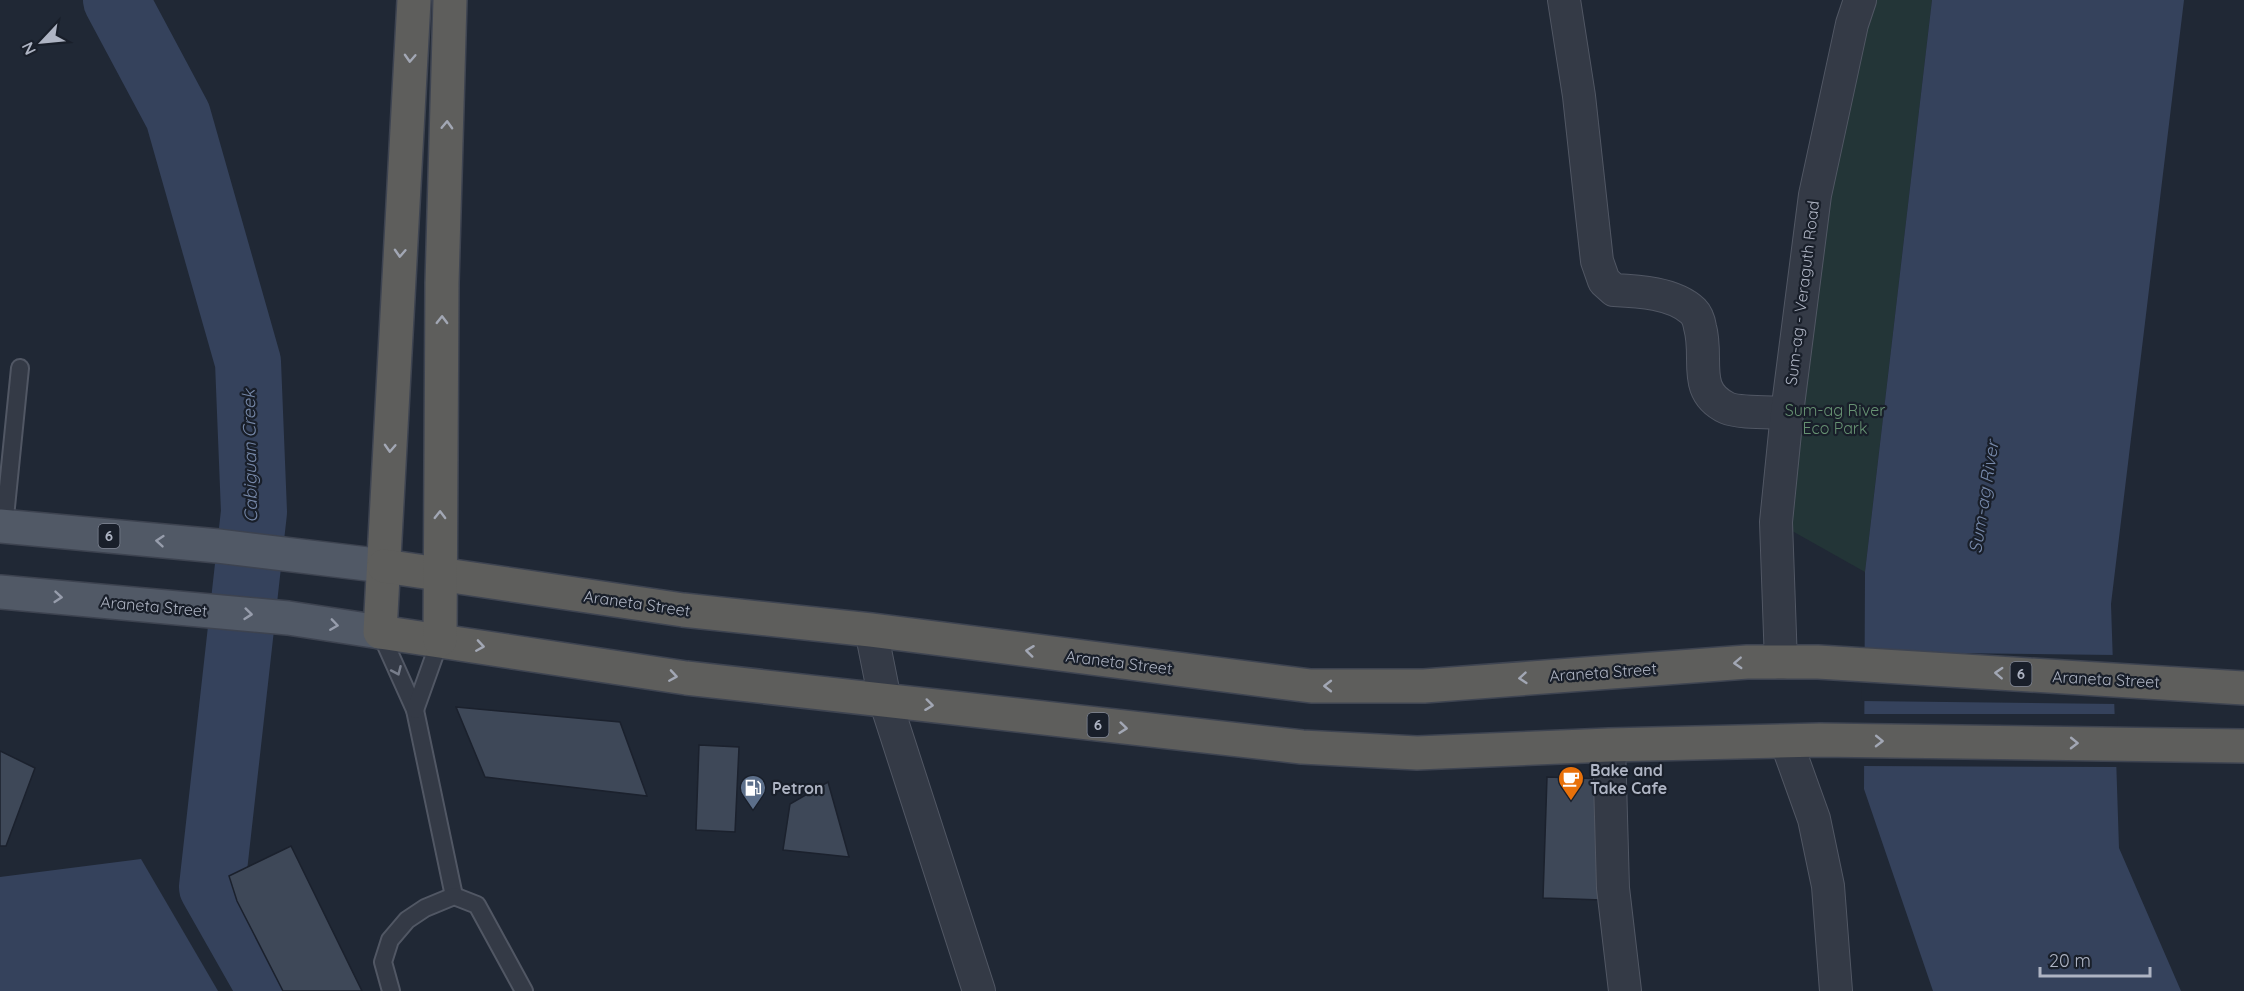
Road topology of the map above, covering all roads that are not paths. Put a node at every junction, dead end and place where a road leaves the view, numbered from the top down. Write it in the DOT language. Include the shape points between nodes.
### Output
graph roads {
  1 [pos="414,0"];
  2 [pos="450,0"];
  3 [pos="1564,0"];
  4 [pos="1860,0"];
  5 [pos="20,368"];
  6 [pos="1787,413"];
  7 [pos="2,526"];
  8 [pos="384,566"];
  9 [pos="439,574"];
  10 [pos="0,592"];
  11 [pos="871,630"];
  12 [pos="380,632"];
  13 [pos="440,640"];
  14 [pos="1781,663"];
  15 [pos="2235,687"];
  16 [pos="885,700"];
  17 [pos="414,710"];
  18 [pos="1786,741"];
  19 [pos="1609,745"];
  20 [pos="2233,745"];
  21 [pos="454,896"];
  22 [pos="391,991"];
  23 [pos="524,991"];
  24 [pos="979,991"];
  25 [pos="1625,991"];
  26 [pos="1836,991"];
  1 -- 8 [label="highway, one-way"];
  9 -- 2 [label="highway, one-way"];
  3 -- 6 [label="street" via="1597,261 1604,281 1614,290 1674,299 1692,310 1703,339 1704,383 1709,396 1729,409"];
  4 -- 6 [label="street, Sum-ag - Veraguth Road" via="1815,195"];
  5 -- 7 [label="lane"];
  6 -- 14 [label="street, Sum-ag - Veraguth Road" via="1776,522"];
  8 -- 7 [label="main road, Araneta Street / 6, one-way"];
  8 -- 9 [label="highway, Araneta Street / 6"];
  8 -- 12 [label="highway"];
  9 -- 11 [label="highway, Araneta Street / 6" via="683,610"];
  9 -- 13 [label="highway"];
  10 -- 12 [label="main road, Araneta Street / 6, one-way" via="288,618"];
  14 -- 11 [label="highway, Araneta Street / 6, one-way" via="1607,671 1424,686 1311,686"];
  11 -- 16 [label="street"];
  12 -- 13 [label="highway, Araneta Street / 6"];
  12 -- 17 [label="lane, one-way"];
  13 -- 16 [label="highway, Araneta Street / 6, one-way" via="686,678"];
  13 -- 17 [label="lane"];
  15 -- 14 [label="highway, Araneta Street / 6, one-way"];
  16 -- 19 [label="highway, Araneta Street / 6, one-way" via="1302,747 1417,753"];
  16 -- 24 [label="street"];
  17 -- 21 [label="lane"];
  18 -- 19 [label="highway, Araneta Street / 6"];
  18 -- 20 [label="highway, Araneta Street / 6, one-way"];
  18 -- 26 [label="street" via="1816,830 1828,886"];
  19 -- 25 [label="street" via="1612,888"];
  21 -- 22 [label="lane" via="407,920 390,940 383,962"];
  21 -- 23 [label="lane" via="477,905"];
}
